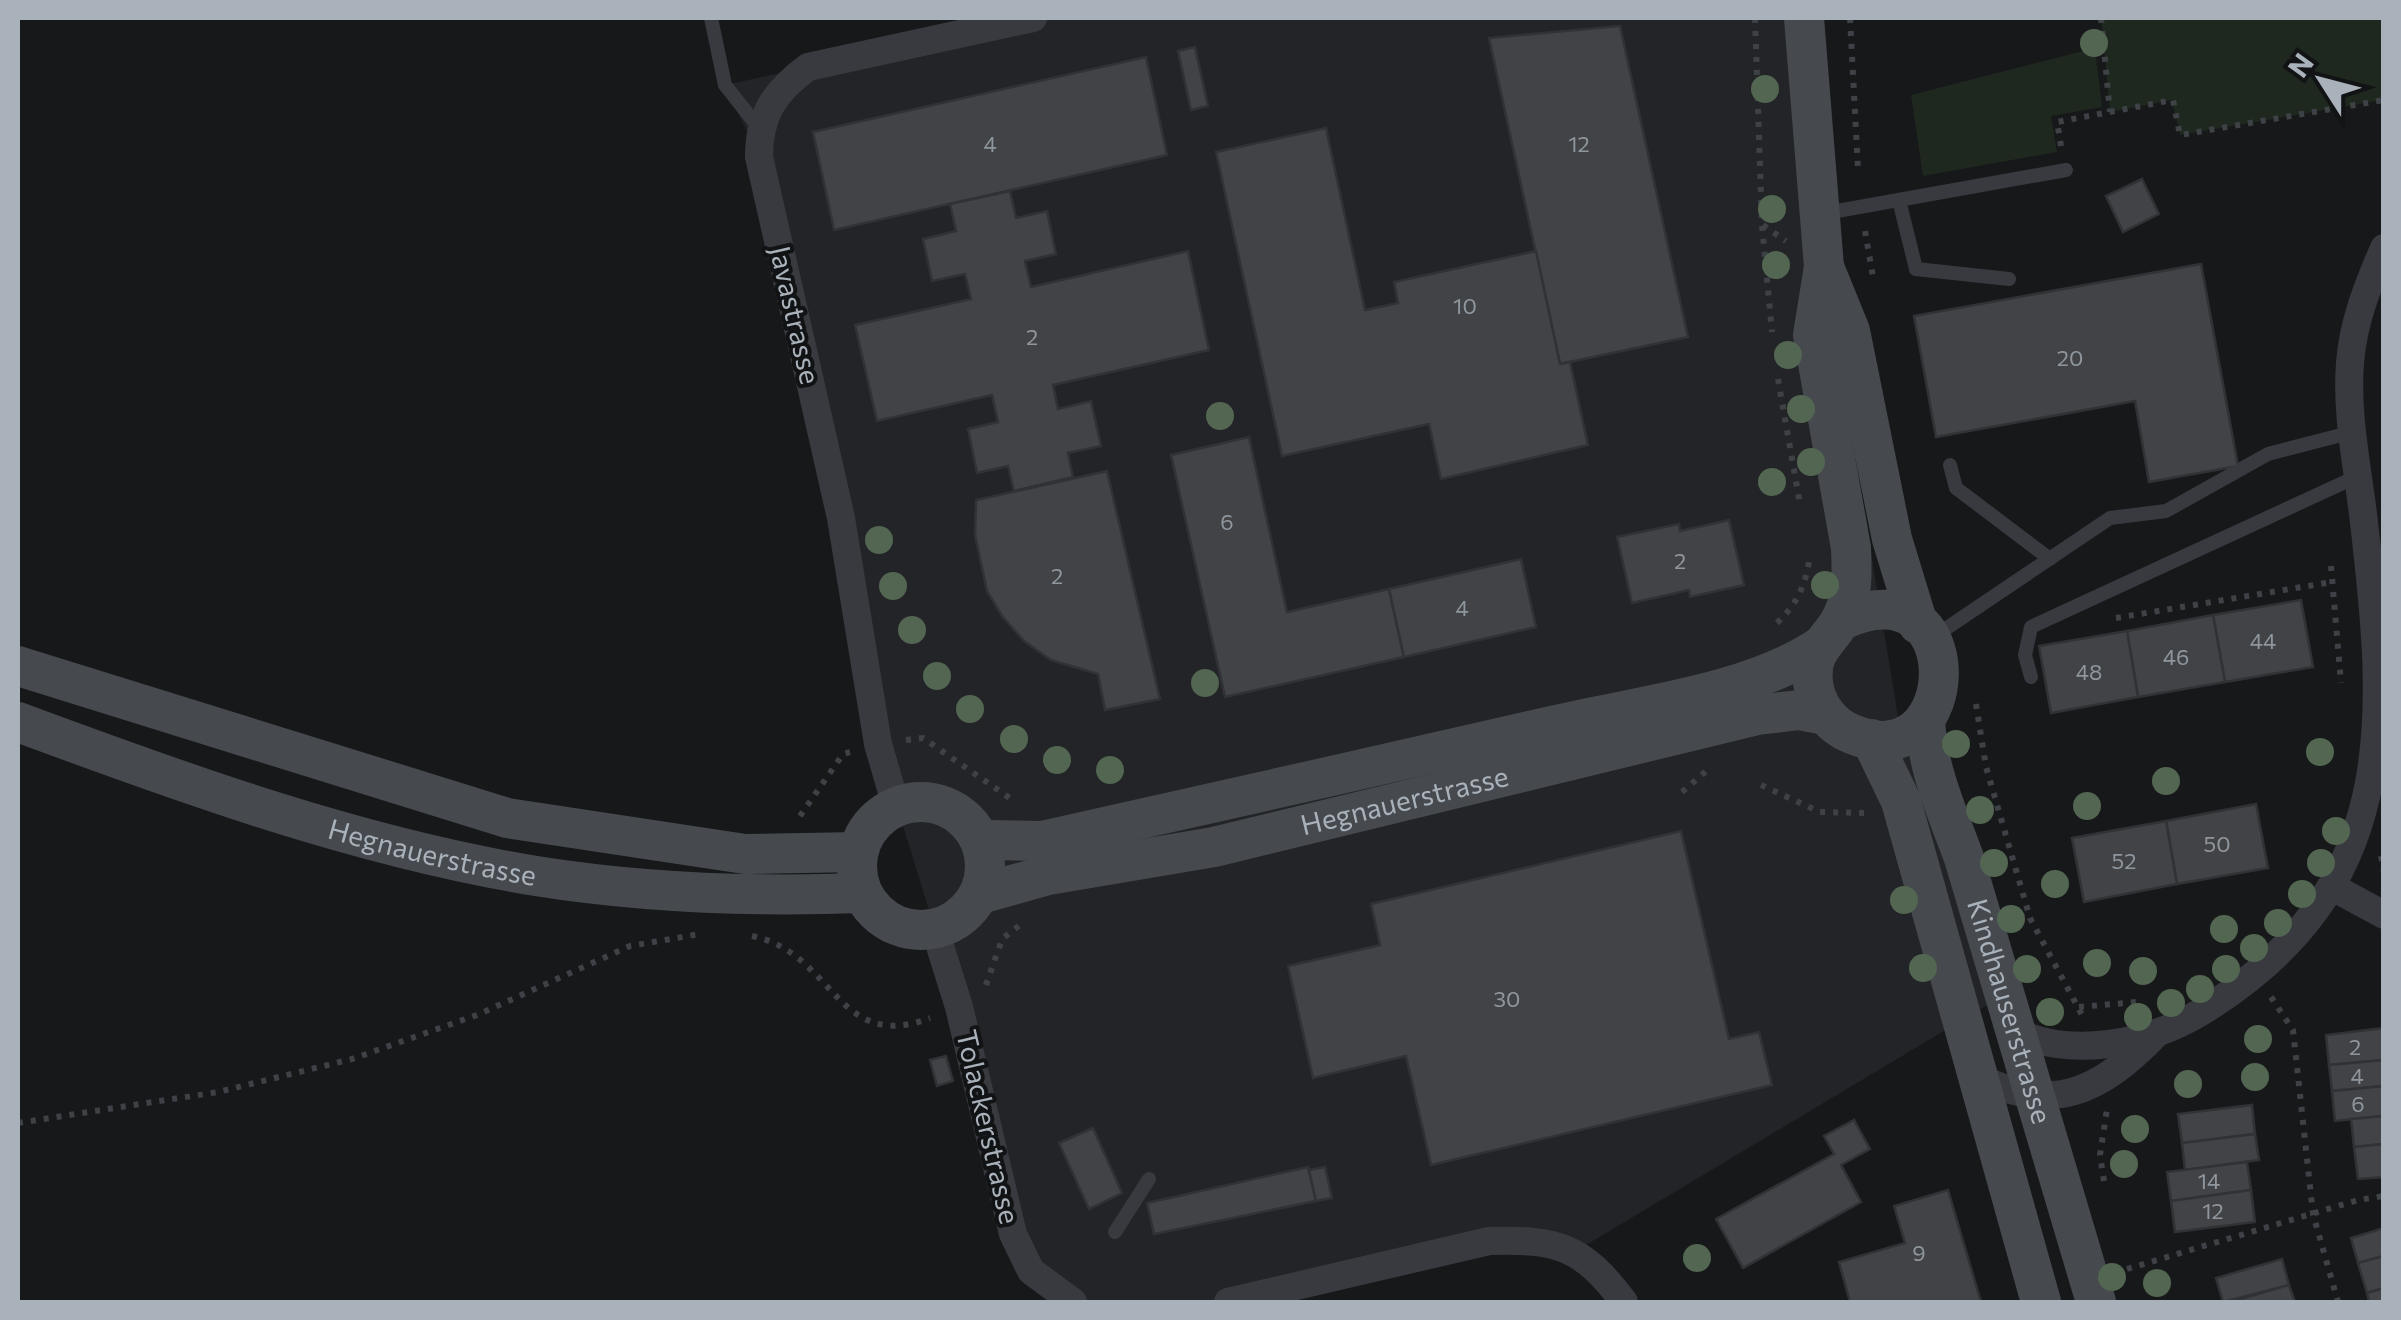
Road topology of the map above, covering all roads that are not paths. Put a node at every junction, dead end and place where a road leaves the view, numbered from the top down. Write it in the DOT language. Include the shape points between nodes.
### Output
graph roads {
  1 [pos="711,18"];
  2 [pos="1033,18"];
  3 [pos="1804,18"];
  4 [pos="759,128"];
  5 [pos="2066,170"];
  6 [pos="1899,200"];
  7 [pos="1817,215"];
  8 [pos="2384,248"];
  9 [pos="1824,267"];
  10 [pos="2009,279"];
  11 [pos="2353,432"];
  12 [pos="1950,465"];
  13 [pos="2358,476"];
  14 [pos="2050,559"];
  15 [pos="1925,631"];
  16 [pos="1830,634"];
  17 [pos="18,666"];
  18 [pos="2031,676"];
  19 [pos="1826,715"];
  20 [pos="1926,718"];
  21 [pos="18,722"];
  22 [pos="1870,739"];
  23 [pos="896,806"];
  24 [pos="980,840"];
  25 [pos="858,852"];
  26 [pos="2336,888"];
  27 [pos="862,894"];
  28 [pos="980,894"];
  29 [pos="2384,915"];
  30 [pos="934,930"];
  31 [pos="2014,1031"];
  32 [pos="2156,1034"];
  33 [pos="1978,1077"];
  34 [pos="2033,1096"];
  35 [pos="1149,1179"];
  36 [pos="1115,1232"];
  37 [pos="2114,1294"];
  38 [pos="1065,1301"];
  39 [pos="1228,1302"];
  40 [pos="1624,1302"];
  41 [pos="2041,1302"];
  1 -- 4 [label="lane" via="726,85"];
  2 -- 4 [label="street" via="808,67 769,104"];
  3 -- 7 [label="main road, Kindhauserstrasse"];
  4 -- 23 [label="street, Javastrasse" via="759,158 841,518 878,744"];
  5 -- 6 [label="lane"];
  6 -- 7 [label="lane"];
  6 -- 10 [label="lane" via="1916,269"];
  7 -- 9 [label="main road, Kindhauserstrasse"];
  8 -- 11 [label="street" via="2362,299 2350,364"];
  9 -- 15 [label="main road, Kindhauserstrasse" via="1850,331 1892,539"];
  9 -- 16 [label="main road, Kindhauserstrasse" via="1813,334 1852,581"];
  11 -- 13 [label="street"];
  11 -- 14 [label="lane" via="2268,454 2166,511 2110,518"];
  12 -- 14 [label="lane" via="1956,488"];
  13 -- 18 [label="lane" via="2032,626 2025,655"];
  13 -- 26 [label="street" via="2380,690 2378,755 2362,826"];
  14 -- 15 [label="lane"];
  15 -- 16 [label="main road" via="1880,610"];
  15 -- 20 [label="main road, Kindhauserstrasse" via="1943,670"];
  16 -- 19 [label="main road, Kindhauserstrasse" via="1812,682"];
  16 -- 24 [label="main road, Hegnauerstrasse" via="1792,666 1749,680 1042,841"];
  17 -- 25 [label="main road, Hegnauerstrasse" via="507,818 745,854"];
  19 -- 22 [label="main road"];
  19 -- 28 [label="main road, Hegnauerstrasse" via="1757,715 1214,846"];
  20 -- 22 [label="main road" via="1901,735"];
  20 -- 31 [label="main road, Kindhauserstrasse" via="1937,785"];
  21 -- 27 [label="main road, Hegnauerstrasse" via="336,829 454,860 622,887"];
  22 -- 33 [label="main road, Kindhauserstrasse" via="1902,801"];
  23 -- 24 [label="main road" via="916,802 954,810"];
  23 -- 25 [label="main road" via="866,833"];
  24 -- 28 [label="main road"];
  25 -- 27 [label="main road"];
  26 -- 29 [label="street"];
  26 -- 32 [label="street" via="2299,937 2257,976"];
  27 -- 30 [label="main road" via="900,928"];
  28 -- 30 [label="main road, Hegnauerstrasse" via="954,922"];
  30 -- 38 [label="street, Tolackerstrasse" via="1013,1234 1031,1271"];
  31 -- 32 [label="street" via="2058,1047"];
  31 -- 34 [label="main road, Kindhauserstrasse"];
  32 -- 34 [label="street" via="2104,1080 2076,1092"];
  33 -- 34 [label="street"];
  33 -- 41 [label="main road, Kindhauserstrasse"];
  34 -- 37 [label="main road, Kindhauserstrasse"];
  35 -- 36 [label="lane"];
  39 -- 40 [label="street" via="1489,1241 1520,1240 1576,1251"];
}
